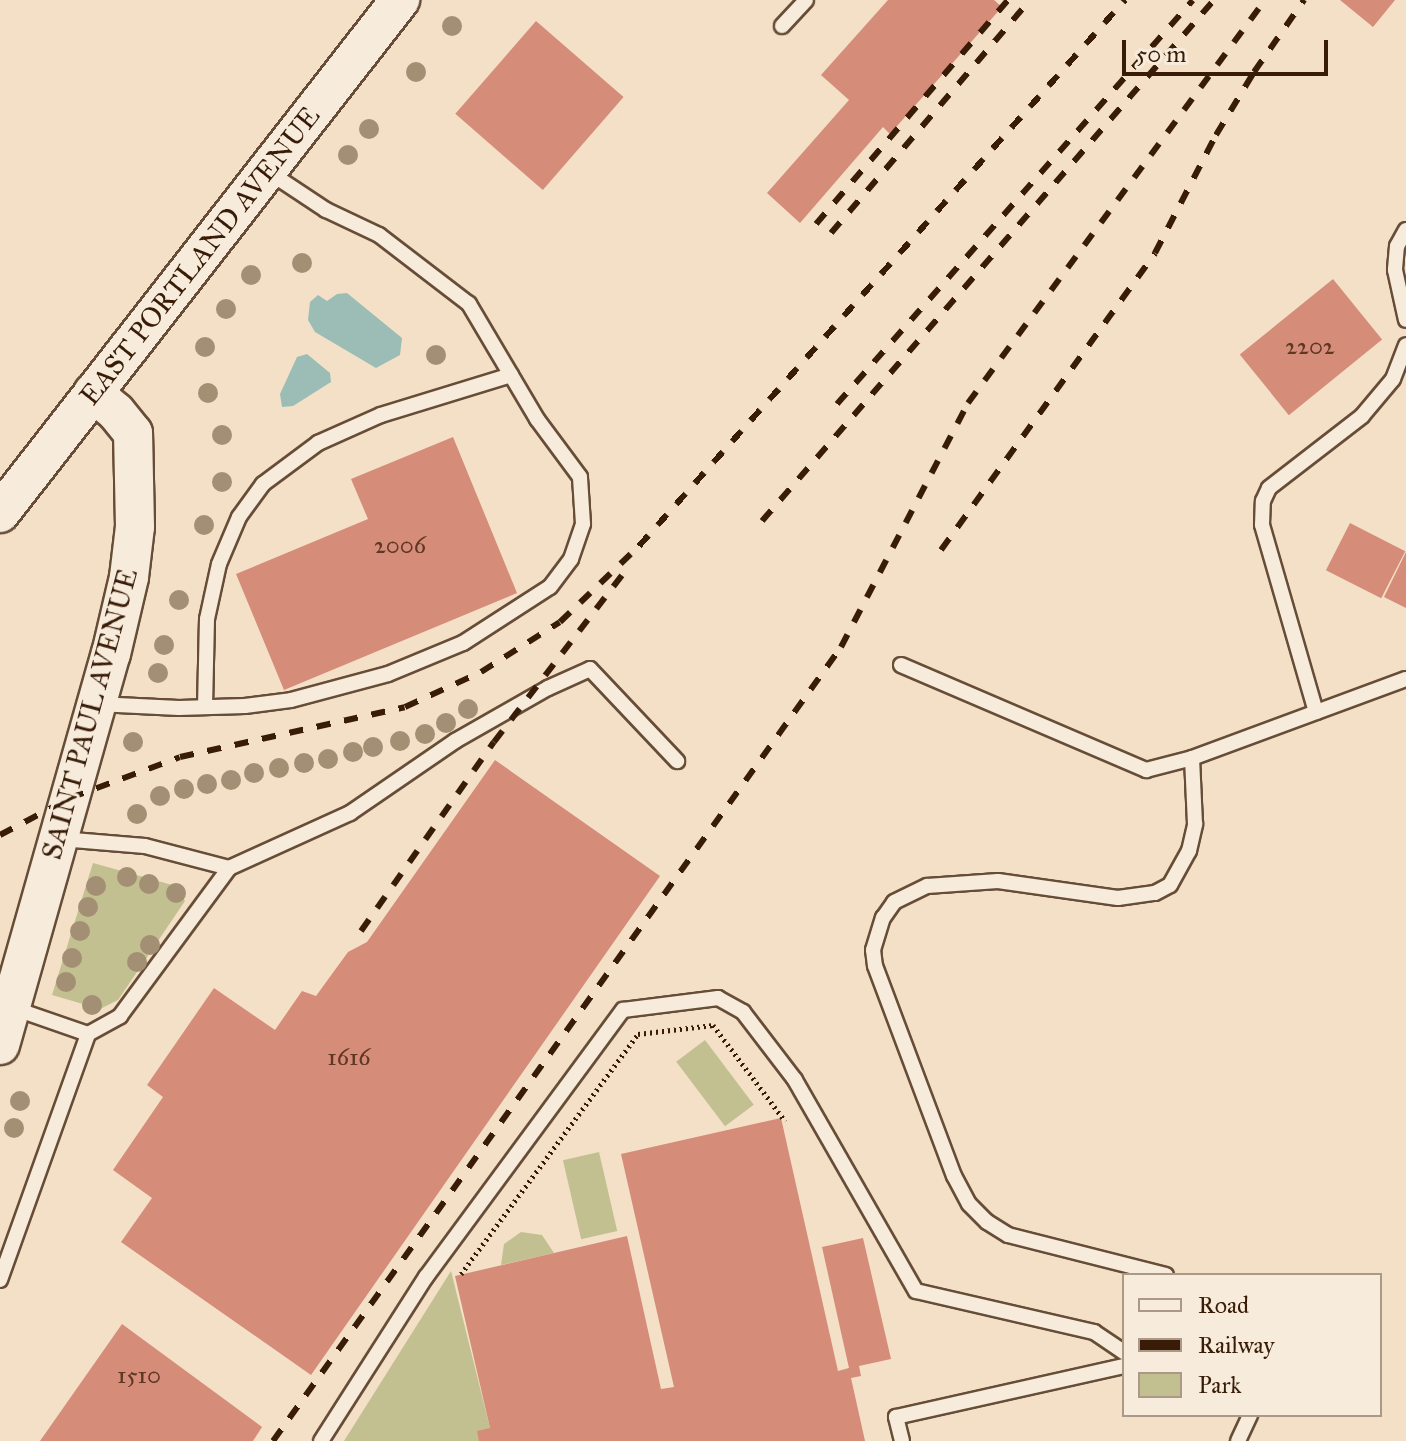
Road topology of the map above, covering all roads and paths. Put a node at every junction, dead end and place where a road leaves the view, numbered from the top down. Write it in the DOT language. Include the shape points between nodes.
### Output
graph roads {
  1 [pos="400,0"];
  2 [pos="806,0"];
  3 [pos="782,26"];
  4 [pos="267,170"];
  5 [pos="1406,230"];
  6 [pos="1406,320"];
  7 [pos="1406,345"];
  8 [pos="511,375"];
  9 [pos="93,393"];
  10 [pos="0,513"];
  11 [pos="901,665"];
  12 [pos="1406,679"];
  13 [pos="97,704"];
  14 [pos="205,707"];
  15 [pos="1316,712"];
  16 [pos="1192,758"];
  17 [pos="677,761"];
  18 [pos="58,839"];
  19 [pos="229,868"];
  20 [pos="11,1007"];
  21 [pos="88,1034"];
  22 [pos="0,1045"];
  23 [pos="785,1121"];
  24 [pos="1158,1273"];
  25 [pos="461,1274"];
  26 [pos="0,1280"];
  27 [pos="1122,1351"];
  28 [pos="1122,1366"];
  29 [pos="1249,1417"];
  30 [pos="321,1441"];
  31 [pos="902,1441"];
  32 [pos="1238,1441"];
  1 -- 4 [label="street, EAST PORTLAND AVENUE"];
  2 -- 3 [label="lane"];
  4 -- 8 [label="lane" via="326,210 379,235 469,304"];
  4 -- 9 [label="street, EAST PORTLAND AVENUE"];
  5 -- 6 [label="lane" via="1397,246 1395,270"];
  7 -- 15 [label="lane" via="1393,379 1362,416 1269,488 1263,501 1262,525"];
  8 -- 14 [label="lane" via="356,426 318,443 263,484 239,517 219,564 207,619"];
  8 -- 14 [label="lane" via="580,477 583,524 571,559 550,587 463,643 388,674 291,700"];
  9 -- 10 [label="street, EAST PORTLAND AVENUE"];
  9 -- 13 [label="street, SAINT PAUL AVENUE" via="133,433 136,471 129,577"];
  11 -- 16 [label="lane" via="1146,770"];
  12 -- 15 [label="lane"];
  13 -- 14 [label="lane"];
  13 -- 18 [label="street, SAINT PAUL AVENUE"];
  15 -- 16 [label="lane"];
  16 -- 24 [label="lane" via="1195,824 1185,861 1170,885 1155,893 1118,898 998,881 927,886 894,902 873,950 942,1146 969,1204 1008,1235"];
  17 -- 19 [label="lane" via="590,669 455,741 350,813"];
  18 -- 19 [label="lane" via="145,846"];
  18 -- 20 [label="street, SAINT PAUL AVENUE"];
  19 -- 21 [label="lane" via="120,1016"];
  20 -- 21 [label="lane"];
  20 -- 22 [label="street, SAINT PAUL AVENUE"];
  21 -- 26 [label="lane"];
  23 -- 25 [label="path" via="713,1025 638,1034"];
  27 -- 30 [label="lane" via="1094,1332 916,1291 795,1080 743,1012 718,998 623,1010 426,1277"];
  28 -- 31 [label="lane" via="896,1417"];
  29 -- 32 [label="lane"];
}
